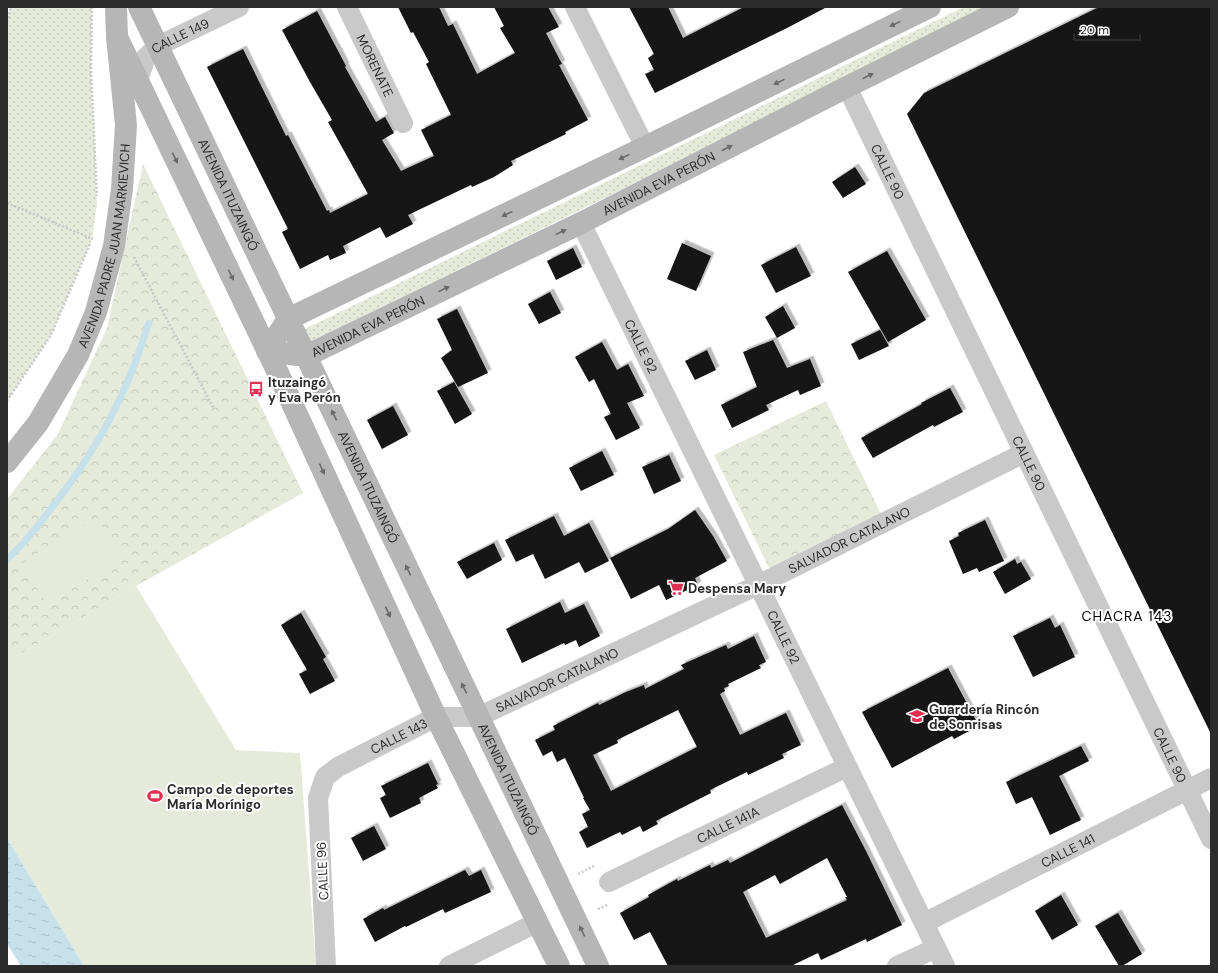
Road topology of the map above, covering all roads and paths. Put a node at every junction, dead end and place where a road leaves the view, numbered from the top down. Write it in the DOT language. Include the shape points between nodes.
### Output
graph roads {
  1 [pos="11,7"];
  2 [pos="92,7"];
  3 [pos="116,7"];
  4 [pos="139,7"];
  5 [pos="239,7"];
  6 [pos="347,7"];
  7 [pos="575,7"];
  8 [pos="930,7"];
  9 [pos="1008,7"];
  10 [pos="7,22"];
  11 [pos="117,37"];
  12 [pos="158,46"];
  13 [pos="138,80"];
  14 [pos="848,87"];
  15 [pos="403,123"];
  16 [pos="645,147"];
  17 [pos="7,203"];
  18 [pos="97,204"];
  19 [pos="581,223"];
  20 [pos="93,232"];
  21 [pos="92,239"];
  22 [pos="114,246"];
  23 [pos="288,319"];
  24 [pos="267,351"];
  25 [pos="306,356"];
  26 [pos="7,401"];
  27 [pos="214,409"];
  28 [pos="1024,453"];
  29 [pos="7,462"];
  30 [pos="758,585"];
  31 [pos="478,716"];
  32 [pos="436,717"];
  33 [pos="847,767"];
  34 [pos="326,777"];
  35 [pos="1211,778"];
  36 [pos="1188,790"];
  37 [pos="1211,839"];
  38 [pos="609,882"];
  39 [pos="538,922"];
  40 [pos="924,923"];
  41 [pos="936,948"];
  42 [pos="326,966"];
  43 [pos="449,966"];
  44 [pos="559,966"];
  45 [pos="598,966"];
  46 [pos="897,966"];
  47 [pos="945,966"];
  1 -- 10 [label="path"];
  2 -- 18 [label="path" via="90,71"];
  3 -- 11 [label="main road, AVENIDA PADRE JUAN MARKIEVICH"];
  4 -- 12 [label="main road, AVENIDA ITUZAINGÓ"];
  5 -- 12 [label="street, CALLE 149"];
  6 -- 15 [label="street, MORENATE"];
  7 -- 16 [label="street"];
  8 -- 16 [label="main road, one-way"];
  14 -- 9 [label="main road, AVENIDA EVA PERÓN, one-way"];
  11 -- 13 [label="main road"];
  11 -- 22 [label="main road, AVENIDA PADRE JUAN MARKIEVICH" via="126,125 122,190"];
  12 -- 13 [label="street, CALLE 149" via="146,57"];
  12 -- 23 [label="main road, AVENIDA ITUZAINGÓ"];
  13 -- 24 [label="main road, one-way"];
  19 -- 14 [label="main road, AVENIDA EVA PERÓN, one-way"];
  14 -- 28 [label="street, CALLE 90"];
  16 -- 23 [label="main road, one-way"];
  17 -- 21 [label="path"];
  25 -- 19 [label="main road, AVENIDA EVA PERÓN, one-way"];
  19 -- 30 [label="street, CALLE 92"];
  20 -- 21 [label="path"];
  21 -- 22 [label="path"];
  21 -- 26 [label="path" via="51,335"];
  22 -- 27 [label="path" via="134,256"];
  22 -- 29 [label="main road, AVENIDA PADRE JUAN MARKIEVICH" via="96,312 78,355 38,423"];
  23 -- 24 [label="main road"];
  23 -- 25 [label="main road, AVENIDA ITUZAINGÓ"];
  24 -- 25 [label="main road, AVENIDA EVA PERÓN"];
  24 -- 32 [label="main road, one-way"];
  31 -- 25 [label="main road, AVENIDA ITUZAINGÓ, one-way"];
  28 -- 30 [label="street, SALVADOR CATALANO"];
  28 -- 36 [label="street, CALLE 90"];
  30 -- 31 [label="street, SALVADOR CATALANO"];
  30 -- 33 [label="street, CALLE 92"];
  31 -- 32 [label="street, CALLE 143"];
  45 -- 31 [label="main road, AVENIDA ITUZAINGÓ, one-way"];
  32 -- 34 [label="street, CALLE 143" via="338,767"];
  32 -- 39 [label="main road"];
  33 -- 38 [label="street, CALLE 141A"];
  33 -- 40 [label="street, CALLE 92"];
  34 -- 42 [label="street, CALLE 96" via="318,798"];
  35 -- 36 [label="street, CALLE 141"];
  36 -- 37 [label="street, CALLE 90"];
  36 -- 40 [label="street, CALLE 141"];
  39 -- 43 [label="street"];
  39 -- 44 [label="main road"];
  40 -- 41 [label="street, CALLE 92"];
  41 -- 46 [label="street"];
  41 -- 47 [label="street, CALLE 92"];
}
